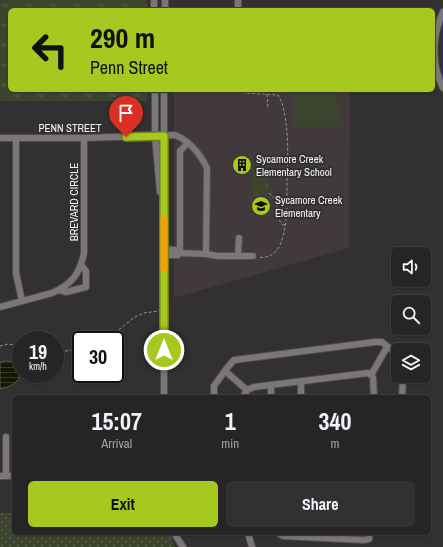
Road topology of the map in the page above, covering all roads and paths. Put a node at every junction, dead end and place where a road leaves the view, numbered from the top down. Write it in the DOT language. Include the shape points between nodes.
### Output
graph roads {
  1 [pos="443,12"];
  2 [pos="435,36"];
  3 [pos="435,60"];
  4 [pos="443,88"];
  5 [pos="155,92"];
  6 [pos="164,92"];
  7 [pos="242,92"];
  8 [pos="267,94"];
  9 [pos="268,108"];
  10 [pos="155,136"];
  11 [pos="164,136"];
  12 [pos="0,138"];
  13 [pos="16,138"];
  14 [pos="84,138"];
  15 [pos="188,144"];
  16 [pos="269,193"];
  17 [pos="286,224"];
  18 [pos="164,231"];
  19 [pos="239,238"];
  20 [pos="164,252"];
  21 [pos="180,253"];
  22 [pos="206,254"];
  23 [pos="238,256"];
  24 [pos="253,256"];
  25 [pos="81,265"];
  26 [pos="59,290"];
  27 [pos="22,301"];
  28 [pos="0,307"];
  29 [pos="164,311"];
  30 [pos="117,331"];
  31 [pos="12,345"];
  32 [pos="0,346"];
  33 [pos="387,347"];
  34 [pos="391,350"];
  35 [pos="225,371"];
  36 [pos="371,375"];
  37 [pos="301,382"];
  38 [pos="402,383"];
  39 [pos="271,385"];
  40 [pos="247,390"];
  41 [pos="164,395"];
  42 [pos="214,395"];
  43 [pos="244,395"];
  44 [pos="271,395"];
  45 [pos="301,395"];
  46 [pos="374,395"];
  47 [pos="402,395"];
  48 [pos="6,437"];
  49 [pos="3,476"];
  50 [pos="175,535"];
  51 [pos="249,535"];
  52 [pos="281,535"];
  53 [pos="370,535"];
  54 [pos="183,547"];
  55 [pos="252,547"];
  1 -- 2 [label="street"];
  3 -- 4 [label="street"];
  5 -- 10 [label="street"];
  6 -- 11 [label="street"];
  7 -- 8 [label="path"];
  8 -- 9 [label="path"];
  8 -- 17 [label="path" via="278,95 282,101 286,126"];
  10 -- 11 [label="street, PENN STREET"];
  10 -- 14 [label="street, PENN STREET"];
  10 -- 18 [label="street"];
  11 -- 15 [label="street, PENN STREET" via="175,135 183,138"];
  11 -- 18 [label="street"];
  12 -- 13 [label="street, PENN STREET"];
  13 -- 14 [label="street, PENN STREET"];
  13 -- 27 [label="street" via="16,273"];
  14 -- 25 [label="street, BREVARD CIRCLE" via="84,253"];
  15 -- 21 [label="street" via="180,151"];
  15 -- 22 [label="street, PENN STREET" via="201,157 207,168"];
  16 -- 17 [label="path" via="276,201 280,223"];
  17 -- 24 [label="path" via="280,246 271,256"];
  18 -- 20 [label="street"];
  19 -- 23 [label="street"];
  20 -- 21 [label="street" via="176,250"];
  20 -- 29 [label="street"];
  21 -- 22 [label="street"];
  22 -- 23 [label="street"];
  23 -- 24 [label="street"];
  25 -- 26 [label="street, BREVARD CIRCLE" via="71,282"];
  25 -- 26 [label="street, BREVARD CIRCLE" via="86,271 86,287 66,292"];
  26 -- 27 [label="street, BREVARD CIRCLE"];
  27 -- 28 [label="street, BREVARD CIRCLE"];
  29 -- 30 [label="path" via="144,313"];
  29 -- 41 [label="street"];
  31 -- 32 [label="path"];
  33 -- 34 [label="street"];
  33 -- 35 [label="street" via="382,342 375,342 234,360"];
  33 -- 36 [label="street"];
  35 -- 40 [label="street"];
  35 -- 42 [label="street" via="214,386"];
  36 -- 37 [label="street" via="368,373"];
  36 -- 46 [label="street"];
  37 -- 39 [label="street"];
  37 -- 45 [label="street"];
  38 -- 47 [label="street"];
  39 -- 40 [label="street"];
  39 -- 44 [label="street"];
  40 -- 43 [label="street"];
  48 -- 49 [label="street"];
  50 -- 54 [label="street"];
  51 -- 55 [label="street"];
  52 -- 53 [label="street" via="364,540 369,539"];
}
